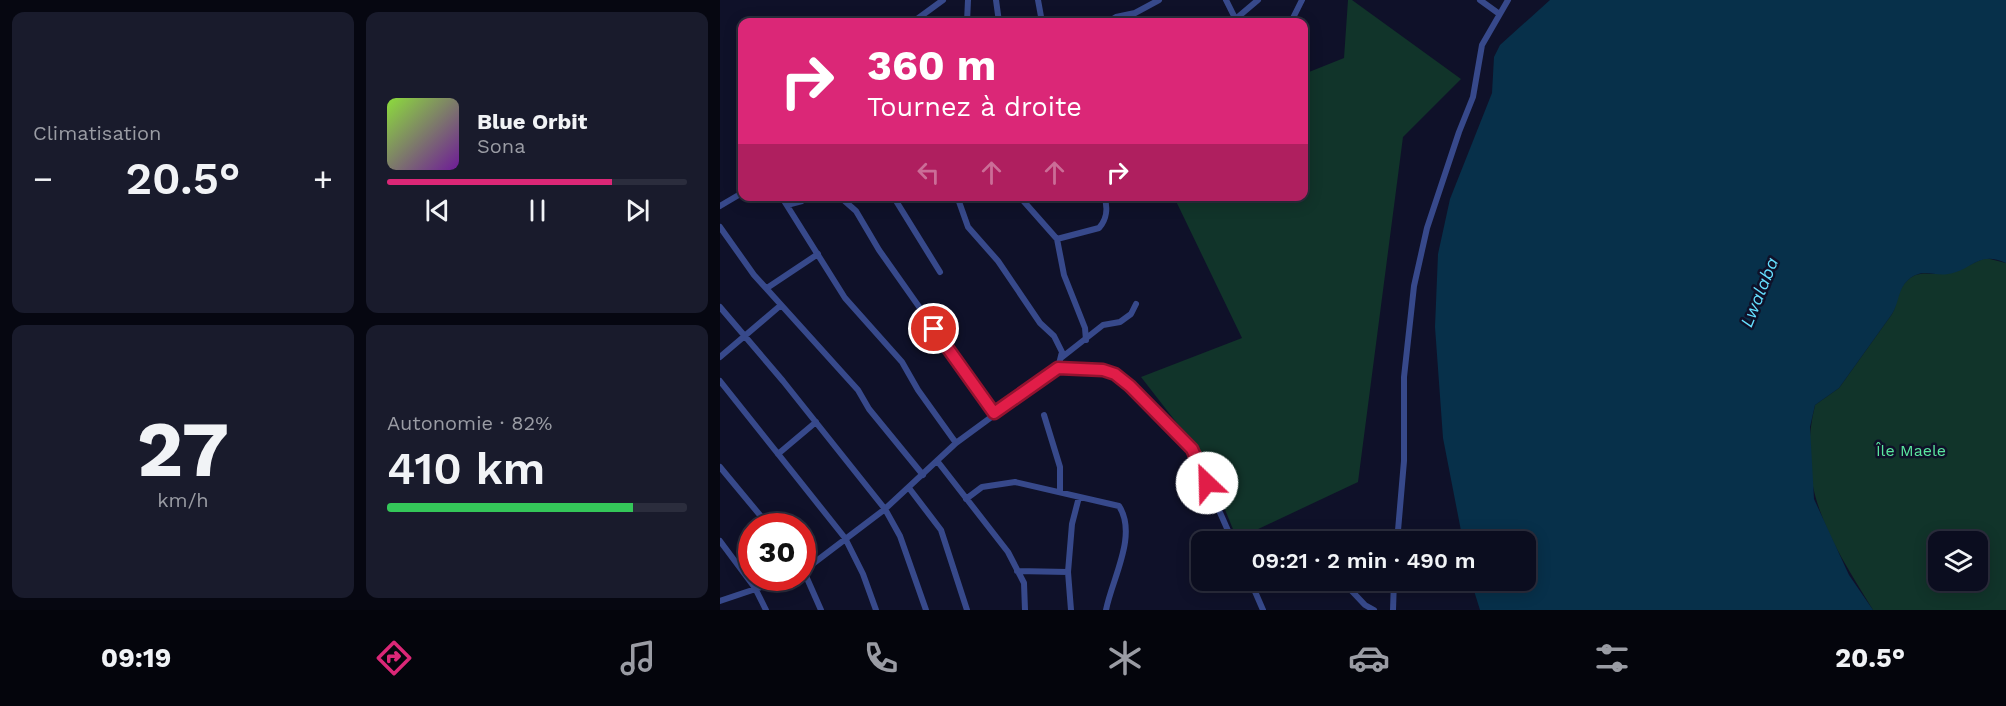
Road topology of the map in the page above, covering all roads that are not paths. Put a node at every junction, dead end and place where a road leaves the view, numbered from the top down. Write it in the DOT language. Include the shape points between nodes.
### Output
graph roads {
  1 [pos="943,0"];
  2 [pos="968,0"];
  3 [pos="996,0"];
  4 [pos="1038,0"];
  5 [pos="1159,0"];
  6 [pos="1226,0"];
  7 [pos="1258,0"];
  8 [pos="1302,0"];
  9 [pos="1480,0"];
  10 [pos="1508,0"];
  11 [pos="1498,13"];
  12 [pos="918,18"];
  13 [pos="967,18"];
  14 [pos="998,18"];
  15 [pos="1041,18"];
  16 [pos="1114,18"];
  17 [pos="1233,18"];
  18 [pos="1239,18"];
  19 [pos="1293,18"];
  20 [pos="738,195"];
  21 [pos="784,201"];
  22 [pos="802,201"];
  23 [pos="845,201"];
  24 [pos="896,201"];
  25 [pos="959,201"];
  26 [pos="1023,201"];
  27 [pos="1105,201"];
  28 [pos="787,205"];
  29 [pos="720,206"];
  30 [pos="720,228"];
  31 [pos="1057,239"];
  32 [pos="818,254"];
  33 [pos="940,272"];
  34 [pos="767,288"];
  35 [pos="1136,304"];
  36 [pos="781,305"];
  37 [pos="720,307"];
  38 [pos="745,336"];
  39 [pos="1086,340"];
  40 [pos="720,357"];
  41 [pos="1061,358"];
  42 [pos="1058,368"];
  43 [pos="720,381"];
  44 [pos="994,413"];
  45 [pos="1044,415"];
  46 [pos="816,422"];
  47 [pos="956,443"];
  48 [pos="778,454"];
  49 [pos="938,462"];
  50 [pos="720,467"];
  51 [pos="923,475"];
  52 [pos="909,488"];
  53 [pos="1060,492"];
  54 [pos="1079,497"];
  55 [pos="966,498"];
  56 [pos="885,509"];
  57 [pos="758,513"];
  58 [pos="1228,531"];
  59 [pos="1398,531"];
  60 [pos="845,538"];
  61 [pos="720,541"];
  62 [pos="816,560"];
  63 [pos="738,565"];
  64 [pos="1017,571"];
  65 [pos="1068,572"];
  66 [pos="747,591"];
  67 [pos="756,591"];
  68 [pos="812,591"];
  69 [pos="1255,591"];
  70 [pos="1352,591"];
  71 [pos="1394,591"];
  72 [pos="720,601"];
  73 [pos="766,610"];
  74 [pos="821,610"];
  75 [pos="876,610"];
  76 [pos="926,610"];
  77 [pos="967,610"];
  78 [pos="1025,610"];
  79 [pos="1071,610"];
  80 [pos="1106,610"];
  81 [pos="1263,610"];
  82 [pos="1374,610"];
  83 [pos="1393,610"];
  1 -- 12 [label="street"];
  2 -- 13 [label="street"];
  3 -- 14 [label="street"];
  4 -- 15 [label="street"];
  5 -- 16 [label="street" via="1136,13"];
  6 -- 17 [label="street"];
  7 -- 18 [label="street"];
  8 -- 19 [label="street"];
  9 -- 11 [label="street"];
  10 -- 11 [label="street"];
  11 -- 59 [label="street" via="1482,45 1473,97 1427,228 1414,286 1404,376 1404,461"];
  20 -- 29 [label="street"];
  21 -- 28 [label="street"];
  22 -- 28 [label="street"];
  23 -- 44 [label="street" via="856,211 879,250"];
  24 -- 33 [label="street"];
  25 -- 41 [label="street" via="968,227 1054,336"];
  26 -- 31 [label="street"];
  27 -- 31 [label="street" via="1107,208 1099,228"];
  28 -- 32 [label="street"];
  30 -- 34 [label="street"];
  31 -- 39 [label="street" via="1064,275"];
  32 -- 34 [label="street"];
  32 -- 47 [label="street" via="845,298 902,362"];
  34 -- 36 [label="street"];
  35 -- 39 [label="street" via="1131,315 1103,326"];
  36 -- 38 [label="street"];
  36 -- 51 [label="street" via="858,390"];
  37 -- 38 [label="street"];
  38 -- 40 [label="street"];
  38 -- 46 [label="street"];
  39 -- 41 [label="street"];
  41 -- 42 [label="street"];
  42 -- 44 [label="street"];
  42 -- 58 [label="street" via="1103,370 1130,386 1192,449"];
  43 -- 48 [label="street"];
  44 -- 47 [label="street"];
  45 -- 53 [label="street" via="1060,467"];
  46 -- 48 [label="street"];
  46 -- 56 [label="street"];
  47 -- 49 [label="street"];
  48 -- 60 [label="street"];
  49 -- 51 [label="street"];
  49 -- 55 [label="street"];
  50 -- 57 [label="street"];
  51 -- 52 [label="street"];
  52 -- 56 [label="street"];
  52 -- 77 [label="street" via="941,530"];
  53 -- 54 [label="street"];
  53 -- 55 [label="street" via="1005,483 982,487"];
  54 -- 65 [label="street" via="1072,524"];
  54 -- 80 [label="street" via="1119,506 1126,518 1126,539"];
  55 -- 64 [label="street" via="1008,552"];
  56 -- 60 [label="street"];
  56 -- 76 [label="street" via="900,536"];
  60 -- 62 [label="street"];
  60 -- 75 [label="street"];
  61 -- 63 [label="street"];
  64 -- 65 [label="street"];
  64 -- 78 [label="street" via="1024,583"];
  65 -- 79 [label="street"];
  66 -- 72 [label="street"];
  67 -- 73 [label="street"];
  68 -- 74 [label="street"];
  69 -- 81 [label="street"];
  70 -- 82 [label="street"];
  71 -- 83 [label="street"];
}
